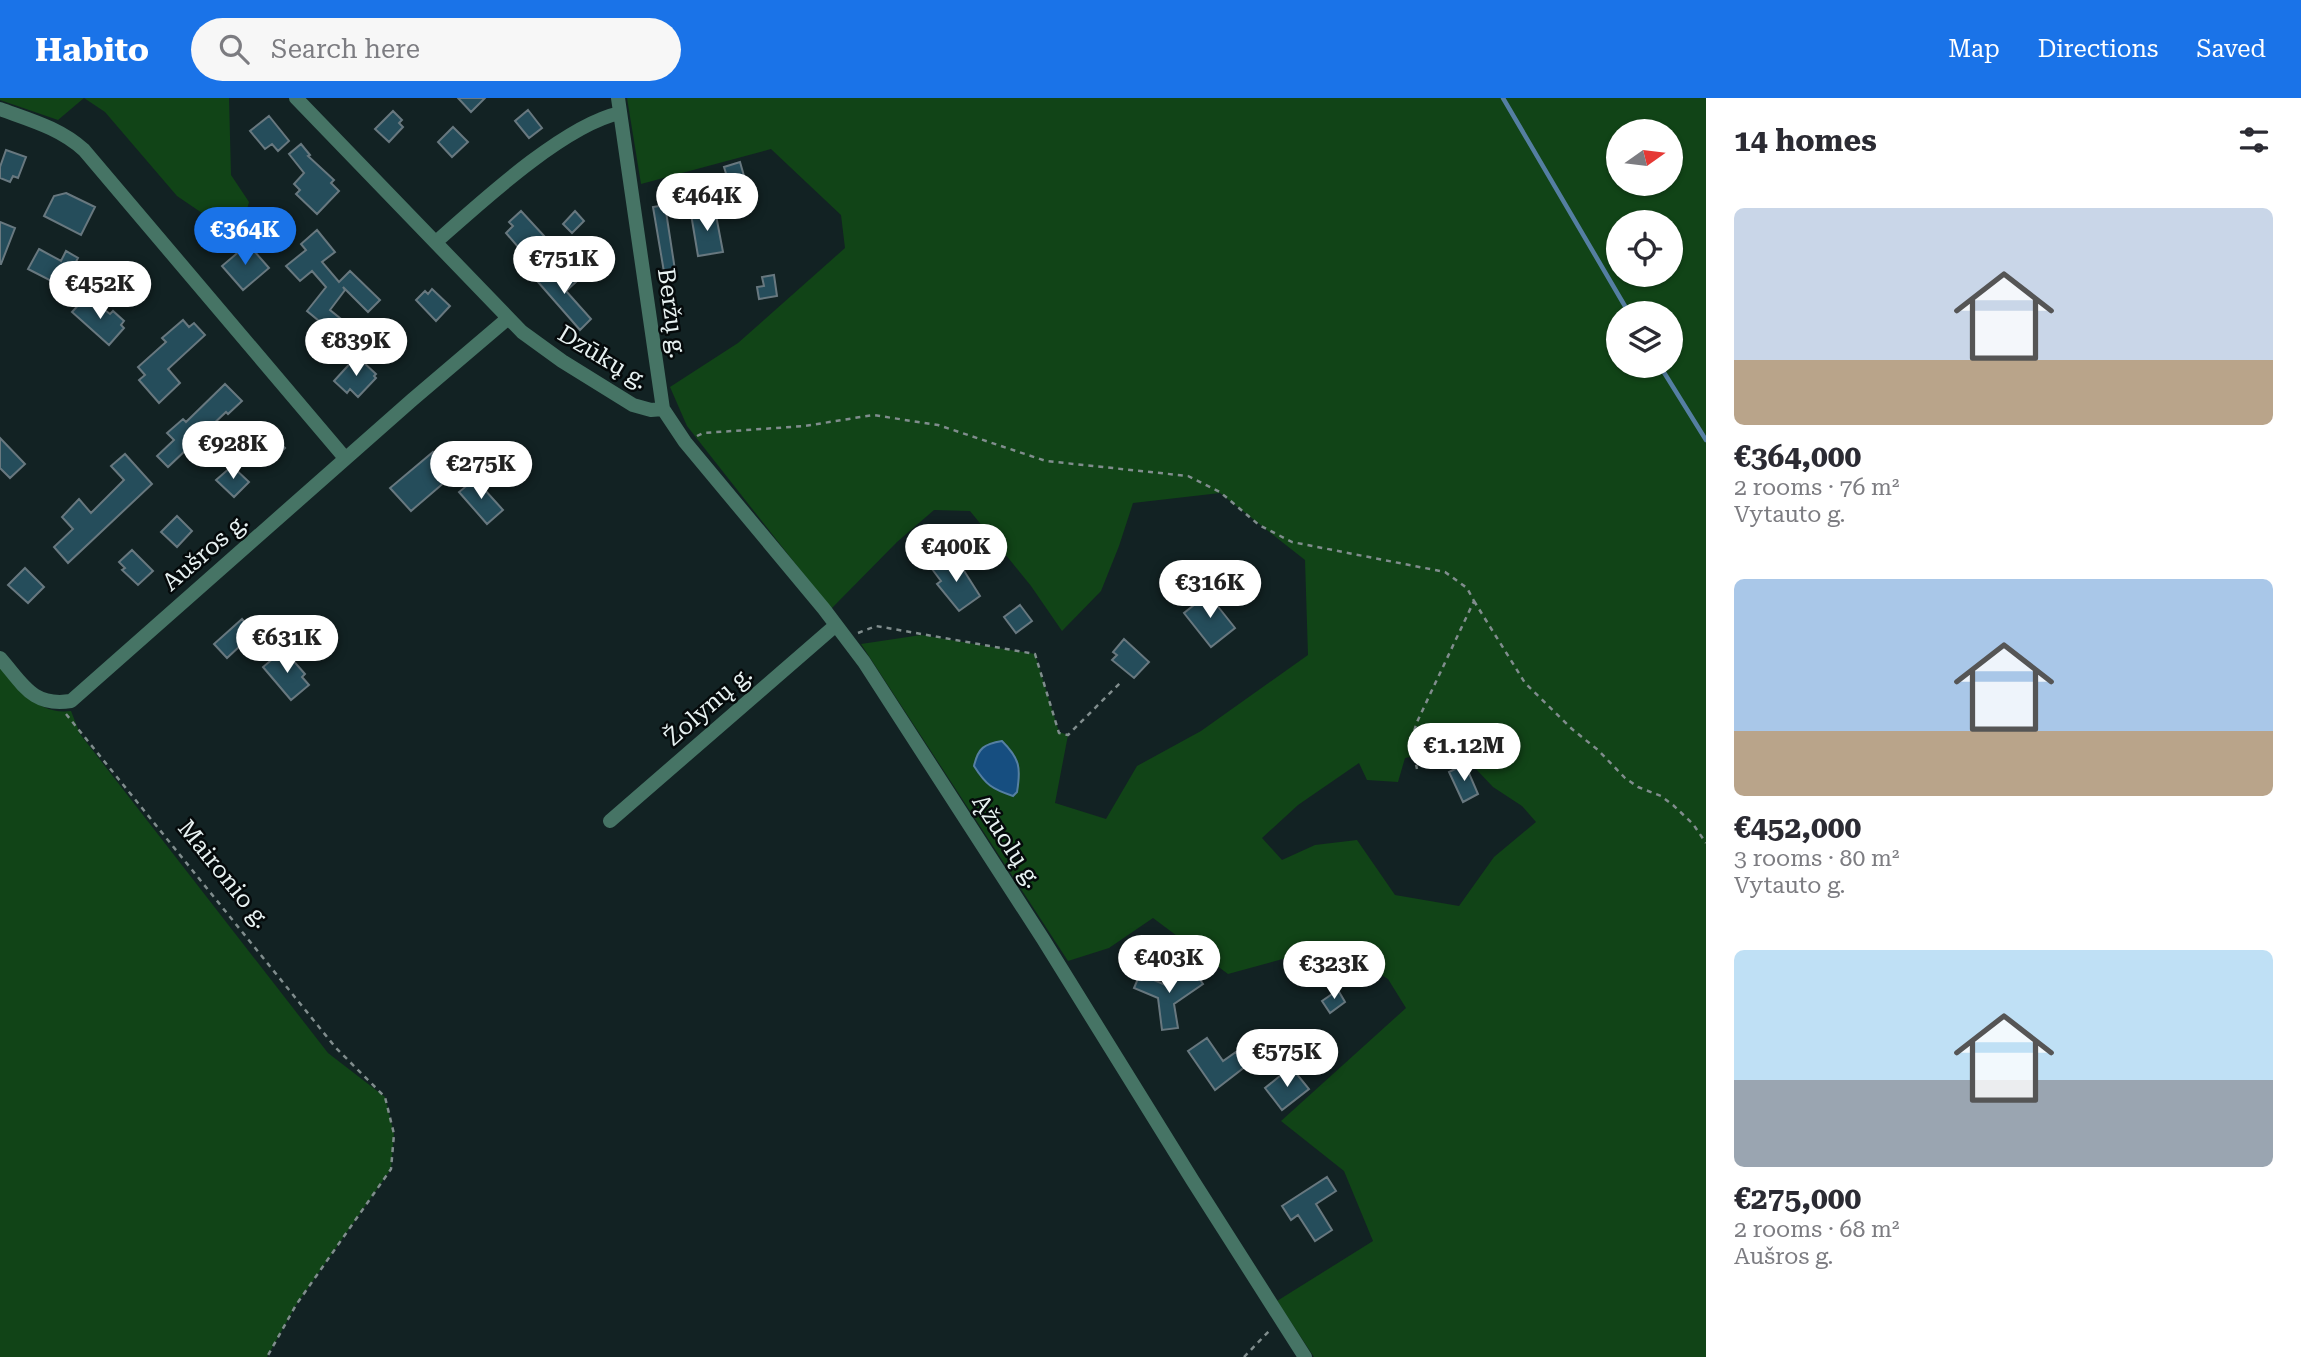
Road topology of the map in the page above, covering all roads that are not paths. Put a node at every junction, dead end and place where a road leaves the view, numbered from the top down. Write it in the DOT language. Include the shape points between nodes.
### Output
graph roads {
  1 [pos="296,98"];
  2 [pos="618,98"];
  3 [pos="0,109"];
  4 [pos="620,113"];
  5 [pos="436,242"];
  6 [pos="507,319"];
  7 [pos="663,409"];
  8 [pos="345,458"];
  9 [pos="836,625"];
  10 [pos="0,658"];
  11 [pos="610,821"];
  12 [pos="1305,1357"];
  1 -- 5 [label="street, Dzūkų g."];
  2 -- 4 [label="street, Beržų g."];
  3 -- 8 [label="street" via="52,128 84,150"];
  4 -- 5 [label="street" via="558,143"];
  4 -- 7 [label="street, Beržų g."];
  5 -- 6 [label="street, Dzūkų g."];
  6 -- 7 [label="street, Dzūkų g." via="562,361 634,405"];
  6 -- 8 [label="street, Aušros g."];
  7 -- 9 [label="street, Ąžuolų g."];
  8 -- 10 [label="street, Aušros g." via="71,701 47,702 34,696"];
  9 -- 11 [label="street, Žolynų g."];
  9 -- 12 [label="street, Ąžuolų g." via="1043,939"];
}
